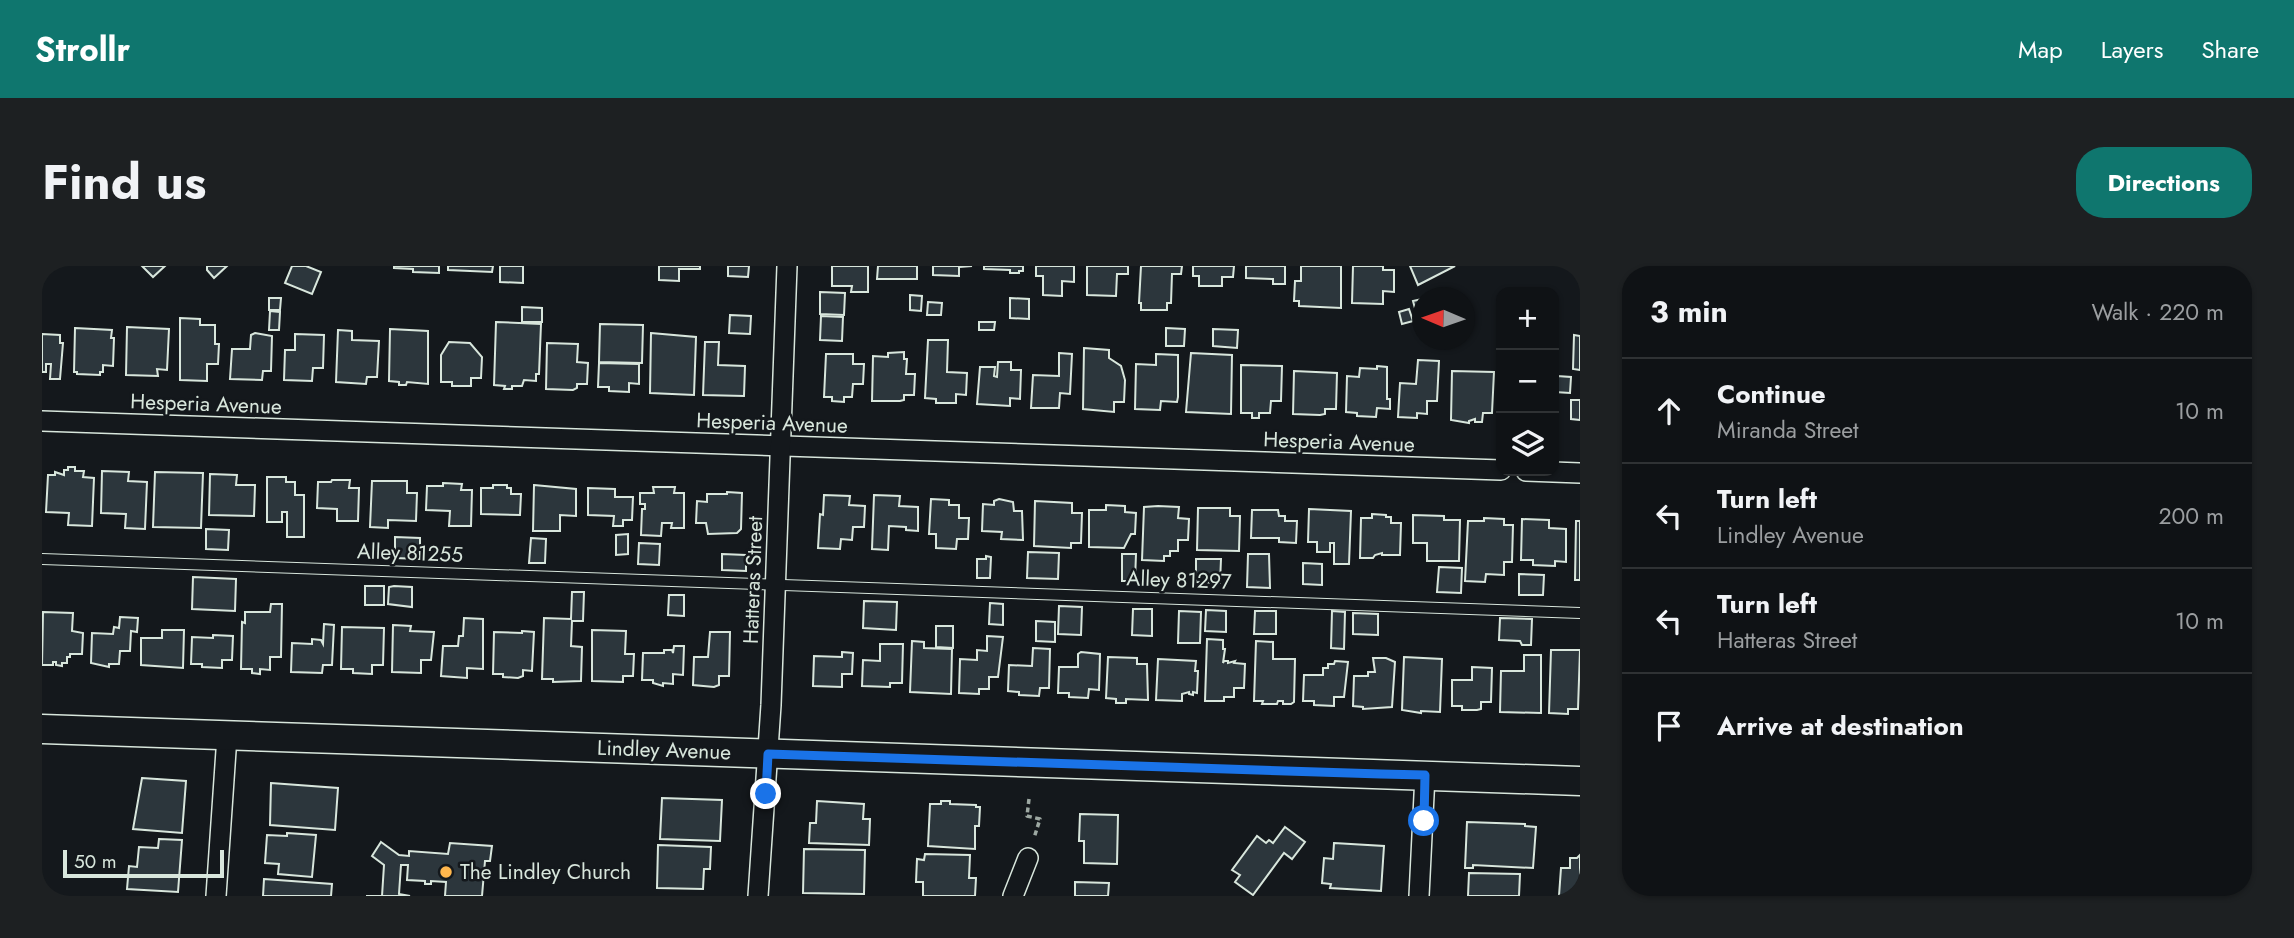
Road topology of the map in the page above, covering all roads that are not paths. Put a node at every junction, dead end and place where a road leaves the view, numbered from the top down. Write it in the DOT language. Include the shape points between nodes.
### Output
graph roads {
  1 [pos="787,266"];
  2 [pos="42,421"];
  3 [pos="781,446"];
  4 [pos="1496,470"];
  5 [pos="1559,472"];
  6 [pos="1580,472"];
  7 [pos="42,559"];
  8 [pos="776,585"];
  9 [pos="1580,613"];
  10 [pos="42,729"];
  11 [pos="227,736"];
  12 [pos="768,754"];
  13 [pos="1425,775"];
  14 [pos="1580,781"];
  15 [pos="1028,858"];
  16 [pos="216,896"];
  17 [pos="758,896"];
  18 [pos="1013,896"];
  19 [pos="1419,896"];
  1 -- 3 [label="street, Hatteras Street"];
  2 -- 3 [label="street, Hesperia Avenue"];
  3 -- 4 [label="street, Hesperia Avenue"];
  3 -- 8 [label="street, Hatteras Street"];
  5 -- 6 [label="street"];
  7 -- 8 [label="lane, Alley 81255"];
  8 -- 9 [label="lane, Alley 81297"];
  8 -- 12 [label="street, Hatteras Street"];
  10 -- 11 [label="main road, Lindley Avenue"];
  11 -- 12 [label="main road, Lindley Avenue"];
  11 -- 16 [label="street"];
  12 -- 13 [label="main road, Lindley Avenue"];
  12 -- 17 [label="street, Hatteras Street"];
  13 -- 14 [label="main road, Lindley Avenue"];
  13 -- 19 [label="street"];
  15 -- 18 [label="street"];
}
